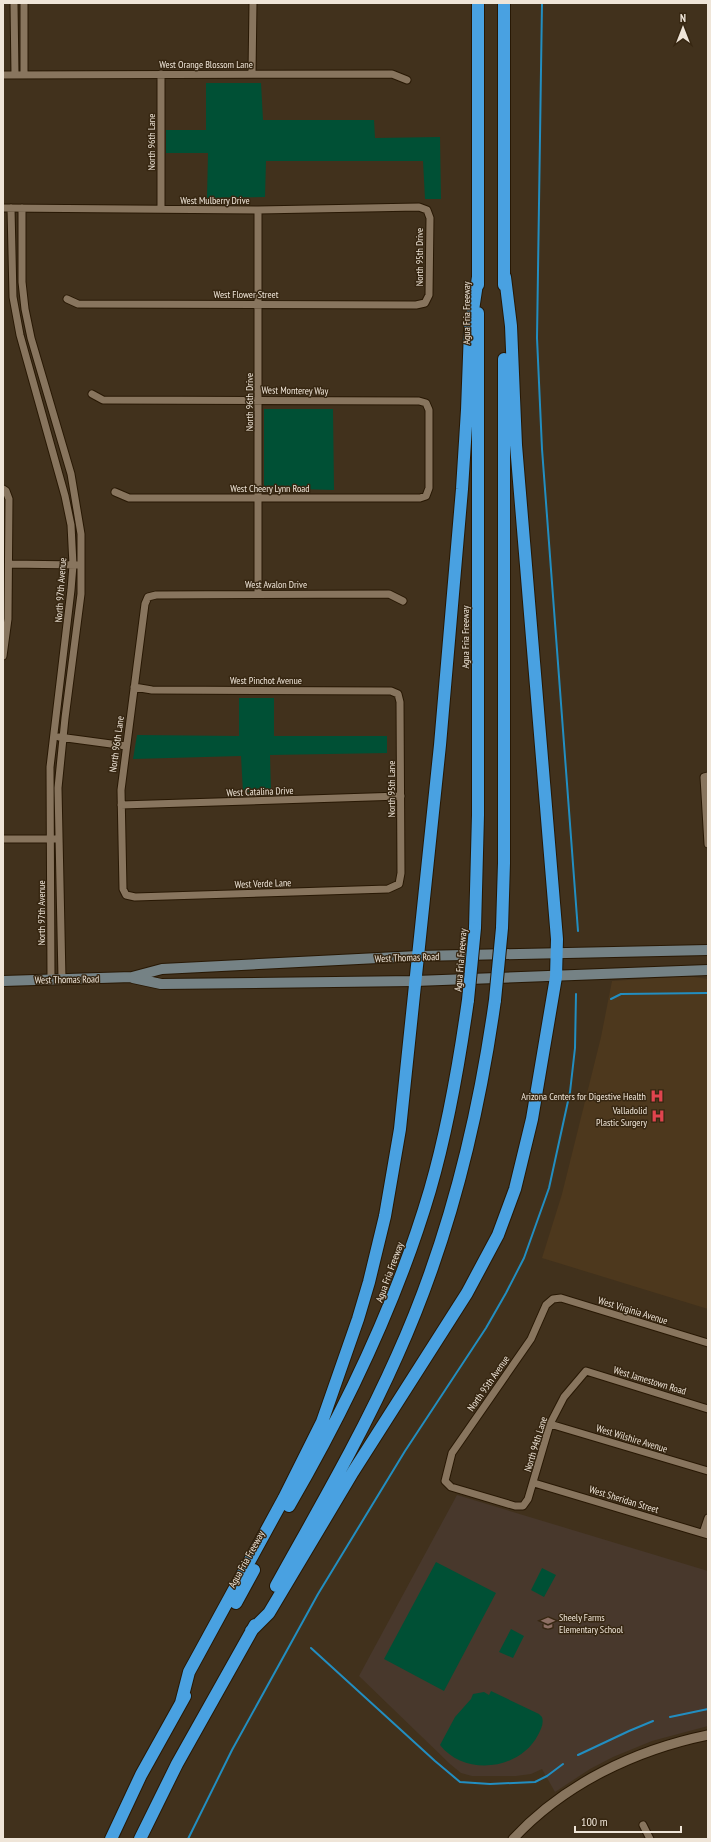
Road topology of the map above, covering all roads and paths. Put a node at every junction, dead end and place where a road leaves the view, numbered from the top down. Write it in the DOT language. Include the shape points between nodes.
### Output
graph roads {
  1 [pos="14,3"];
  2 [pos="24,3"];
  3 [pos="253,3"];
  4 [pos="478,3"];
  5 [pos="504,3"];
  6 [pos="252,73"];
  7 [pos="161,74"];
  8 [pos="3,75"];
  9 [pos="14,75"];
  10 [pos="24,75"];
  11 [pos="407,80"];
  12 [pos="3,208"];
  13 [pos="11,208"];
  14 [pos="22,208"];
  15 [pos="161,209"];
  16 [pos="258,210"];
  17 [pos="427,210"];
  18 [pos="478,277"];
  19 [pos="504,277"];
  20 [pos="67,300"];
  21 [pos="425,303"];
  22 [pos="260,304"];
  23 [pos="92,394"];
  24 [pos="259,400"];
  25 [pos="5,490"];
  26 [pos="115,492"];
  27 [pos="426,496"];
  28 [pos="258,498"];
  29 [pos="9,564"];
  30 [pos="73,565"];
  31 [pos="82,565"];
  32 [pos="258,594"];
  33 [pos="148,597"];
  34 [pos="403,601"];
  35 [pos="5,619"];
  36 [pos="3,656"];
  37 [pos="134,687"];
  38 [pos="398,694"];
  39 [pos="53,736"];
  40 [pos="62,738"];
  41 [pos="126,746"];
  42 [pos="706,777"];
  43 [pos="401,796"];
  44 [pos="121,805"];
  45 [pos="3,839"];
  46 [pos="51,839"];
  47 [pos="59,839"];
  48 [pos="708,844"];
  49 [pos="399,884"];
  50 [pos="126,895"];
  51 [pos="708,950"];
  52 [pos="557,953"];
  53 [pos="418,956"];
  54 [pos="708,970"];
  55 [pos="556,977"];
  56 [pos="132,978"];
  57 [pos="51,979"];
  58 [pos="62,979"];
  59 [pos="3,981"];
  60 [pos="415,981"];
  61 [pos="553,1299"];
  62 [pos="708,1343"];
  63 [pos="586,1371"];
  64 [pos="708,1408"];
  65 [pos="550,1424"];
  66 [pos="708,1471"];
  67 [pos="534,1483"];
  68 [pos="523,1506"];
  69 [pos="708,1518"];
  70 [pos="706,1534"];
  71 [pos="251,1631"];
  72 [pos="181,1702"];
  73 [pos="708,1735"];
  74 [pos="643,1825"];
  75 [pos="111,1839"];
  76 [pos="140,1839"];
  77 [pos="513,1839"];
  78 [pos="650,1839"];
  1 -- 9 [label="street"];
  2 -- 10 [label="street"];
  3 -- 6 [label="street"];
  4 -- 18 [label="highway, Agua Fria Freeway"];
  5 -- 19 [label="highway"];
  6 -- 7 [label="street, West Orange Blossom Lane"];
  6 -- 11 [label="street, West Orange Blossom Lane" via="392,74"];
  7 -- 10 [label="street, West Orange Blossom Lane"];
  7 -- 15 [label="street, North 96th Lane"];
  8 -- 9 [label="street, West Orange Blossom Lane"];
  9 -- 10 [label="street, West Orange Blossom Lane"];
  12 -- 13 [label="street, West Mulberry Drive"];
  13 -- 14 [label="street, West Mulberry Drive"];
  13 -- 30 [label="street, North 97th Avenue" via="13,297 20,335 66,496"];
  14 -- 15 [label="street, West Mulberry Drive"];
  14 -- 31 [label="street, North 97th Avenue" via="22,282 25,309 31,338 71,474 81,534"];
  15 -- 16 [label="street, West Mulberry Drive"];
  16 -- 17 [label="street, West Mulberry Drive" via="418,207"];
  16 -- 22 [label="street, North 96th Drive"];
  17 -- 21 [label="street, North 95th Drive" via="430,218 429,295"];
  18 -- 53 [label="highway" via="470,330 462,489 443,713"];
  18 -- 72 [label="highway, Agua Fria Freeway, bridge" via="478,815 475,928 468,1000 454,1088 418,1228 367,1359 332,1429"];
  19 -- 52 [label="highway" via="511,326 516,445"];
  19 -- 71 [label="highway, bridge" via="504,870 502,928 495,1000 485,1065 468,1150 444,1233 398,1355 370,1412"];
  20 -- 22 [label="street, West Flower Street" via="78,304"];
  21 -- 22 [label="street, West Flower Street"];
  22 -- 24 [label="street, North 96th Drive"];
  23 -- 24 [label="street, West Monterey Way" via="103,400"];
  24 -- 27 [label="street, West Monterey Way" via="426,403 429,410 429,488"];
  24 -- 28 [label="street, North 96th Drive"];
  25 -- 29 [label="street" via="9,499"];
  26 -- 28 [label="street, West Cheery Lynn Road" via="129,498"];
  27 -- 28 [label="street, West Cheery Lynn Road"];
  28 -- 32 [label="street, North 96th Drive"];
  29 -- 30 [label="street"];
  29 -- 35 [label="street"];
  30 -- 31 [label="street"];
  30 -- 39 [label="street, North 97th Avenue"];
  31 -- 40 [label="street, North 97th Avenue" via="81,594"];
  32 -- 33 [label="street, West Avalon Drive"];
  32 -- 34 [label="street, West Avalon Drive" via="389,594"];
  33 -- 37 [label="street, North 96th Lane"];
  35 -- 36 [label="street"];
  37 -- 38 [label="street, West Pinchot Avenue" via="152,690 391,691"];
  37 -- 41 [label="street, North 96th Lane"];
  38 -- 43 [label="street, North 95th Lane"];
  39 -- 40 [label="street"];
  39 -- 46 [label="street, North 97th Avenue" via="50,767"];
  40 -- 41 [label="street"];
  40 -- 47 [label="street, North 97th Avenue" via="58,788"];
  41 -- 44 [label="street, North 96th Lane" via="120,790"];
  42 -- 48 [label="street"];
  43 -- 44 [label="street, West Catalina Drive"];
  43 -- 49 [label="street, North 95th Lane"];
  44 -- 50 [label="street, North 96th Lane" via="123,889"];
  45 -- 46 [label="street"];
  46 -- 47 [label="street"];
  46 -- 57 [label="street, North 97th Avenue"];
  47 -- 58 [label="street, North 97th Avenue"];
  49 -- 50 [label="street, West Verde Lane" via="388,889 135,897"];
  51 -- 52 [label="main road, West Thomas Road"];
  52 -- 53 [label="main road, West Thomas Road"];
  52 -- 55 [label="highway"];
  53 -- 56 [label="main road, West Thomas Road" via="162,969"];
  53 -- 60 [label="highway"];
  54 -- 55 [label="main road, West Thomas Road"];
  55 -- 60 [label="main road, West Thomas Road"];
  55 -- 71 [label="highway" via="530,1126 515,1189 498,1235 471,1287 353,1472 269,1613"];
  56 -- 58 [label="main road, West Thomas Road"];
  56 -- 60 [label="main road, West Thomas Road" via="161,984"];
  57 -- 58 [label="main road, West Thomas Road"];
  57 -- 59 [label="main road, West Thomas Road"];
  60 -- 72 [label="highway" via="393,1175 369,1282 349,1349 328,1408 309,1450 189,1672"];
  61 -- 62 [label="street, West Virginia Avenue" via="561,1298"];
  61 -- 68 [label="street, North 95th Avenue" via="546,1305 531,1339 452,1454 445,1481 451,1486 515,1506"];
  63 -- 64 [label="street, West Jamestown Road"];
  63 -- 65 [label="street, North 94th Lane" via="564,1397"];
  65 -- 66 [label="street, West Wilshire Avenue"];
  65 -- 67 [label="street, North 94th Lane"];
  67 -- 68 [label="street, North 94th Lane"];
  67 -- 70 [label="street, West Sheridan Street"];
  69 -- 70 [label="street"];
  71 -- 76 [label="highway" via="177,1764"];
  72 -- 75 [label="highway, Agua Fria Freeway"];
  73 -- 77 [label="street" via="672,1743 614,1766 574,1789 542,1812"];
  74 -- 78 [label="street"];
}
